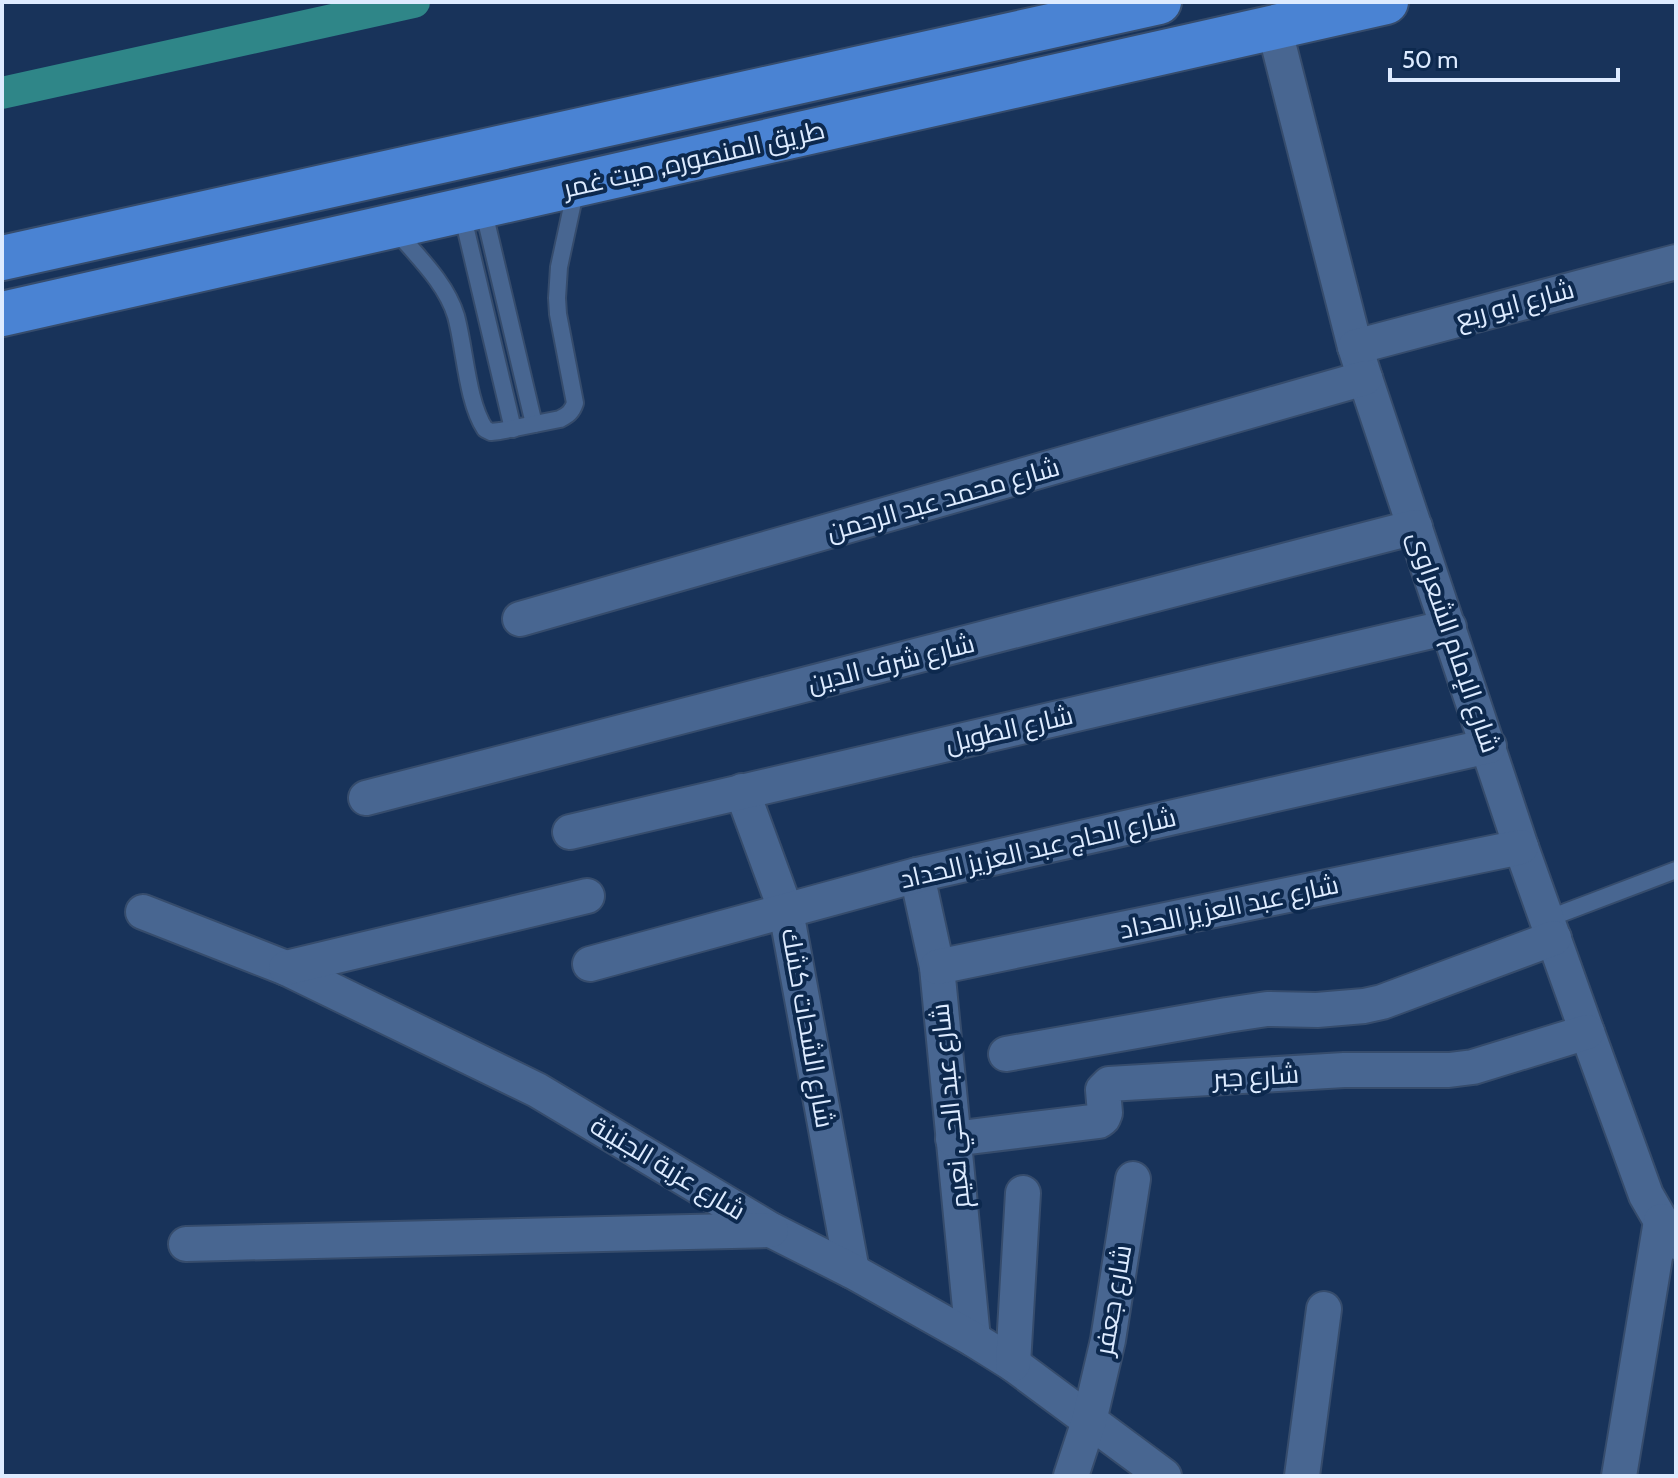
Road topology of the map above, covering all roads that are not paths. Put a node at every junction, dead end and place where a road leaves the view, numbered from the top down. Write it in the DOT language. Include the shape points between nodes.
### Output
graph roads {
  1 [pos="1159,2"];
  2 [pos="1386,2"];
  3 [pos="1274,27"];
  4 [pos="576,185"];
  5 [pos="472,209"];
  6 [pos="393,226"];
  7 [pos="2,258"];
  8 [pos="1676,262"];
  9 [pos="2,314"];
  10 [pos="1360,363"];
  11 [pos="534,424"];
  12 [pos="513,429"];
  13 [pos="1415,527"];
  14 [pos="520,619"];
  15 [pos="1449,627"];
  16 [pos="1489,746"];
  17 [pos="742,791"];
  18 [pos="366,798"];
  19 [pos="570,832"];
  20 [pos="1521,847"];
  21 [pos="1676,870"];
  22 [pos="917,875"];
  23 [pos="587,896"];
  24 [pos="786,911"];
  25 [pos="143,912"];
  26 [pos="1550,928"];
  27 [pos="590,964"];
  28 [pos="937,967"];
  29 [pos="286,968"];
  30 [pos="1587,1032"];
  31 [pos="1006,1054"];
  32 [pos="953,1139"];
  33 [pos="1133,1179"];
  34 [pos="1023,1193"];
  35 [pos="771,1230"];
  36 [pos="1668,1232"];
  37 [pos="186,1244"];
  38 [pos="852,1271"];
  39 [pos="1324,1309"];
  40 [pos="973,1339"];
  41 [pos="1013,1364"];
  42 [pos="1089,1421"];
  43 [pos="1071,1476"];
  44 [pos="1164,1476"];
  45 [pos="1302,1476"];
  46 [pos="1619,1476"];
  1 -- 7 [label="highway, طريق المنصوره, ميت غمر"];
  2 -- 3 [label="highway, طريق المنصوره, ميت غمر"];
  3 -- 4 [label="highway, طريق المنصوره, ميت غمر"];
  3 -- 10 [label="street, شارع الإمام الشعراوى"];
  4 -- 5 [label="highway, طريق المنصوره, ميت غمر"];
  4 -- 11 [label="lane" via="557,298 575,403 567,416"];
  5 -- 6 [label="highway, طريق المنصوره, ميت غمر"];
  5 -- 11 [label="lane"];
  5 -- 12 [label="lane"];
  6 -- 9 [label="highway, طريق المنصوره, ميت غمر"];
  6 -- 12 [label="lane" via="447,294 480,422 491,432"];
  8 -- 10 [label="street, شارع ابو ربع"];
  10 -- 13 [label="street, شارع الإمام الشعراوى"];
  10 -- 14 [label="street, شارع محمد عبد الرحمن"];
  11 -- 12 [label="lane"];
  13 -- 15 [label="street, شارع الإمام الشعراوى"];
  13 -- 18 [label="street, شارع شرف الدين"];
  15 -- 16 [label="street, شارع الإمام الشعراوى"];
  15 -- 17 [label="street, شارع الطويل"];
  16 -- 20 [label="street, شارع الإمام الشعراوى"];
  16 -- 22 [label="street, شارع الحاج عبد العزيز الحداد"];
  17 -- 19 [label="street, شارع الطويل"];
  17 -- 24 [label="street, شارع الشحات كشك"];
  20 -- 26 [label="street, شارع الإمام الشعراوى"];
  20 -- 28 [label="street, شارع عبد العزيز الحداد"];
  21 -- 26 [label="lane"];
  22 -- 24 [label="street, شارع الحاج عبد العزيز الحداد"];
  22 -- 28 [label="street, شارع عبد الحي نعيم"];
  23 -- 29 [label="street"];
  24 -- 27 [label="street, شارع الحاج عبد العزيز الحداد"];
  24 -- 38 [label="street, شارع الشحات كشك"];
  25 -- 29 [label="street, شارع عزبة الجنينة"];
  26 -- 30 [label="street, شارع الإمام الشعراوى"];
  26 -- 31 [label="street" via="1382,1002 1317,1010 1267,1009"];
  28 -- 32 [label="street, شارع عبد الحي نعيم"];
  29 -- 35 [label="street, شارع عزبة الجنينة" via="537,1090"];
  30 -- 32 [label="street, شارع جبر" via="1449,1070 1344,1070 1109,1084 1103,1090 1102,1120"];
  30 -- 36 [label="street, شارع الإمام الشعراوى" via="1646,1195"];
  32 -- 40 [label="street, شارع عبد الحي نعيم"];
  33 -- 42 [label="street, شارع جعفر" via="1108,1340"];
  34 -- 41 [label="street"];
  35 -- 37 [label="street"];
  35 -- 38 [label="street, شارع عزبة الجنينة"];
  36 -- 46 [label="street"];
  38 -- 40 [label="street, شارع عزبة الجنينة"];
  39 -- 45 [label="street"];
  40 -- 41 [label="street, شارع عزبة الجنينة"];
  41 -- 42 [label="street, شارع عزبة الجنينة"];
  42 -- 43 [label="street, شارع جعفر"];
  42 -- 44 [label="street, شارع عزبة الجنينة"];
}
